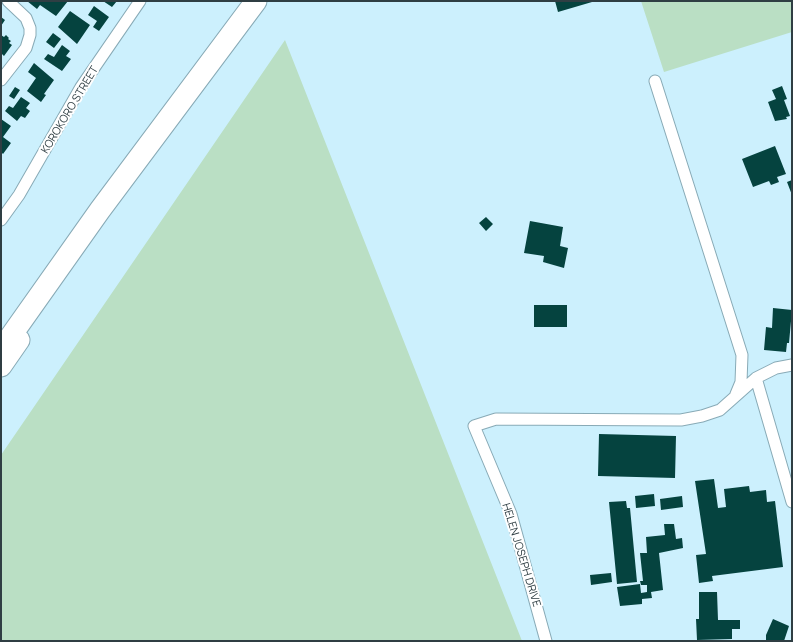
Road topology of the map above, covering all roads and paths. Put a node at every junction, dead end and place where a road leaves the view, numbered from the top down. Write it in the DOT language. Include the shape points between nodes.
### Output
graph roads {
  1 [pos="8,1"];
  2 [pos="140,1"];
  3 [pos="256,1"];
  4 [pos="216,55"];
  5 [pos="1,80"];
  6 [pos="655,82"];
  7 [pos="100,210"];
  8 [pos="1,220"];
  9 [pos="1,330"];
  10 [pos="1,350"];
  11 [pos="792,365"];
  12 [pos="1,366"];
  13 [pos="756,378"];
  14 [pos="733,400"];
  15 [pos="792,502"];
  16 [pos="546,641"];
  1 -- 5 [label="street" via="26,18 30,35 26,48"];
  2 -- 8 [label="street, KOROKORO STREET" via="81,87 19,195"];
  3 -- 4 [label="highway"];
  4 -- 7 [label="highway"];
  4 -- 9 [label="highway" via="196,73 162,114"];
  6 -- 14 [label="street" via="742,355 741,382"];
  7 -- 10 [label="highway"];
  7 -- 12 [label="highway" via="72,260"];
  11 -- 13 [label="street" via="776,368"];
  13 -- 14 [label="street"];
  13 -- 15 [label="street"];
  14 -- 16 [label="street, HELEN JOSEPH DRIVE" via="720,410 681,420 522,418 496,419 474,426 511,514"];
}
